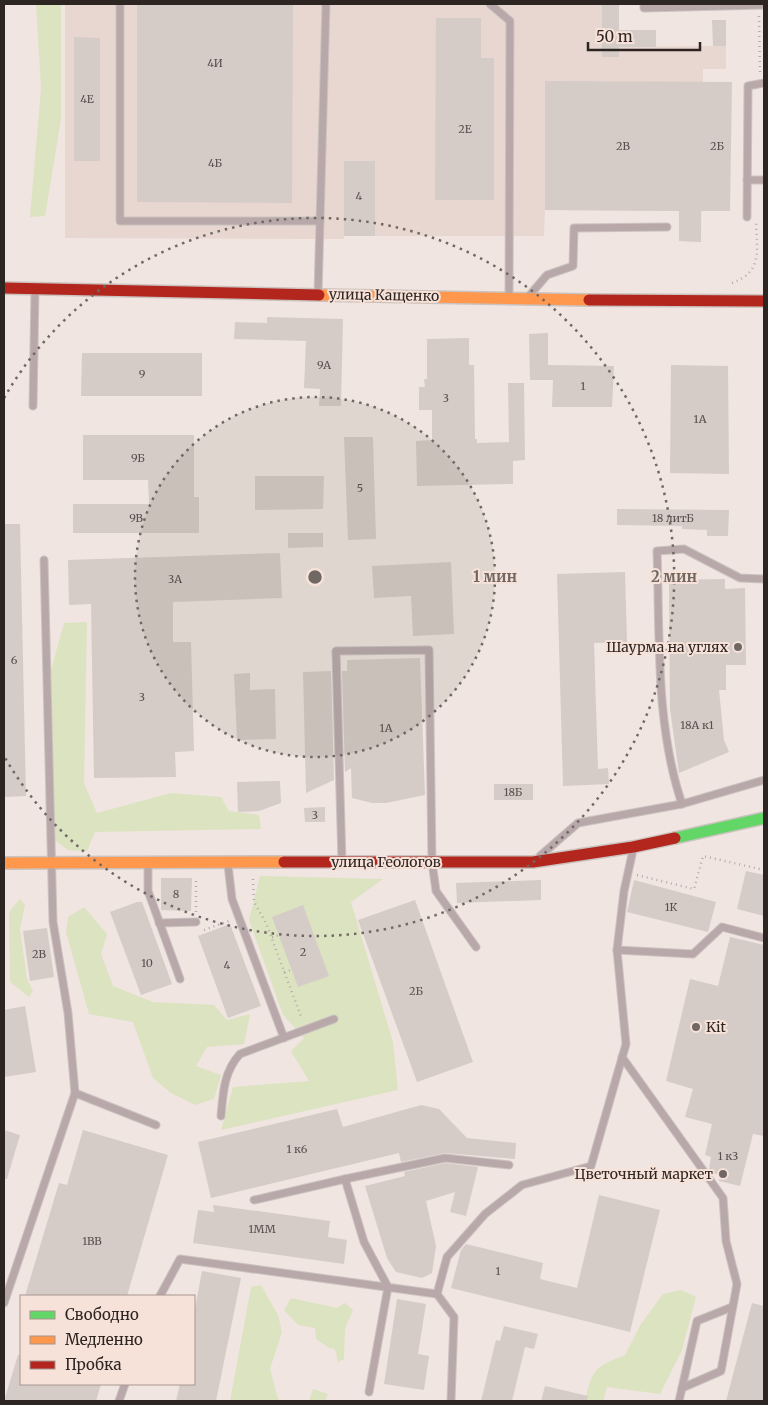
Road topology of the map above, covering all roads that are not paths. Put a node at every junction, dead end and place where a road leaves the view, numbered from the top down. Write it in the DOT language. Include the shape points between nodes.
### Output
graph roads {
  1 [pos="120,4"];
  2 [pos="326,4"];
  3 [pos="490,4"];
  4 [pos="644,4"];
  5 [pos="734,5"];
  6 [pos="762,5"];
  7 [pos="762,84"];
  8 [pos="747,180"];
  9 [pos="764,180"];
  10 [pos="747,217"];
  11 [pos="320,221"];
  12 [pos="667,227"];
  13 [pos="4,288"];
  14 [pos="35,289"];
  15 [pos="318,294"];
  16 [pos="509,298"];
  17 [pos="528,298"];
  18 [pos="764,301"];
  19 [pos="33,406"];
  20 [pos="44,560"];
  21 [pos="764,579"];
  22 [pos="764,780"];
  23 [pos="682,804"];
  24 [pos="764,818"];
  25 [pos="633,847"];
  26 [pos="148,862"];
  27 [pos="228,862"];
  28 [pos="342,862"];
  29 [pos="432,862"];
  30 [pos="534,862"];
  31 [pos="4,863"];
  32 [pos="51,863"];
  33 [pos="196,922"];
  34 [pos="159,923"];
  35 [pos="764,938"];
  36 [pos="476,947"];
  37 [pos="617,950"];
  38 [pos="180,979"];
  39 [pos="334,1019"];
  40 [pos="284,1038"];
  41 [pos="622,1057"];
  42 [pos="75,1093"];
  43 [pos="221,1116"];
  44 [pos="156,1125"];
  45 [pos="509,1165"];
  46 [pos="345,1179"];
  47 [pos="254,1200"];
  48 [pos="388,1287"];
  49 [pos="437,1294"];
  50 [pos="161,1295"];
  51 [pos="4,1303"];
  52 [pos="732,1307"];
  53 [pos="125,1385"];
  54 [pos="682,1388"];
  55 [pos="369,1392"];
  56 [pos="119,1401"];
  57 [pos="451,1401"];
  58 [pos="679,1401"];
  1 -- 11 [label="lane" via="120,221"];
  2 -- 11 [label="lane"];
  3 -- 16 [label="lane" via="510,21"];
  4 -- 5 [label="lane" via="644,8"];
  5 -- 6 [label="lane"];
  7 -- 8 [label="lane" via="748,86"];
  8 -- 9 [label="lane"];
  8 -- 10 [label="lane"];
  11 -- 15 [label="lane"];
  12 -- 17 [label="lane" via="574,228 573,266 547,274"];
  13 -- 14 [label="street, улица Кащенко"];
  14 -- 15 [label="street, улица Кащенко"];
  14 -- 19 [label="lane"];
  15 -- 16 [label="street, улица Кащенко"];
  16 -- 17 [label="street, улица Кащенко"];
  17 -- 18 [label="street, улица Кащенко"];
  20 -- 32 [label="lane"];
  21 -- 23 [label="lane" via="740,578 684,549 656,551 662,700 668,756"];
  22 -- 23 [label="lane"];
  23 -- 30 [label="lane" via="578,823"];
  24 -- 25 [label="street, улица Геологов"];
  25 -- 30 [label="street, улица Геологов"];
  25 -- 37 [label="lane"];
  26 -- 27 [label="street, улица Геологов"];
  26 -- 32 [label="street, улица Геологов"];
  26 -- 34 [label="lane" via="148,891"];
  27 -- 28 [label="street, улица Геологов"];
  27 -- 40 [label="lane" via="232,899"];
  28 -- 29 [label="street, улица Геологов"];
  28 -- 29 [label="lane" via="336,651 429,650"];
  29 -- 30 [label="street, улица Геологов"];
  29 -- 36 [label="lane" via="436,891"];
  31 -- 32 [label="street, улица Геологов"];
  32 -- 42 [label="lane" via="54,932 68,1013"];
  33 -- 34 [label="lane"];
  34 -- 38 [label="lane"];
  35 -- 37 [label="lane" via="722,927 693,954"];
  37 -- 41 [label="lane" via="626,1044"];
  39 -- 40 [label="lane"];
  40 -- 43 [label="lane" via="240,1054 231,1064 224,1086"];
  41 -- 49 [label="lane" via="591,1166 522,1186 485,1214 447,1256"];
  41 -- 52 [label="lane" via="723,1198 726,1241 737,1284"];
  42 -- 44 [label="lane"];
  42 -- 51 [label="lane"];
  45 -- 46 [label="lane" via="445,1158"];
  46 -- 47 [label="lane"];
  46 -- 48 [label="lane" via="364,1242"];
  48 -- 49 [label="lane"];
  48 -- 50 [label="lane" via="180,1259"];
  48 -- 55 [label="lane"];
  49 -- 57 [label="lane" via="454,1317"];
  52 -- 54 [label="lane" via="697,1321"];
  52 -- 54 [label="lane" via="721,1371"];
  53 -- 56 [label="lane"];
  54 -- 58 [label="lane"];
}
